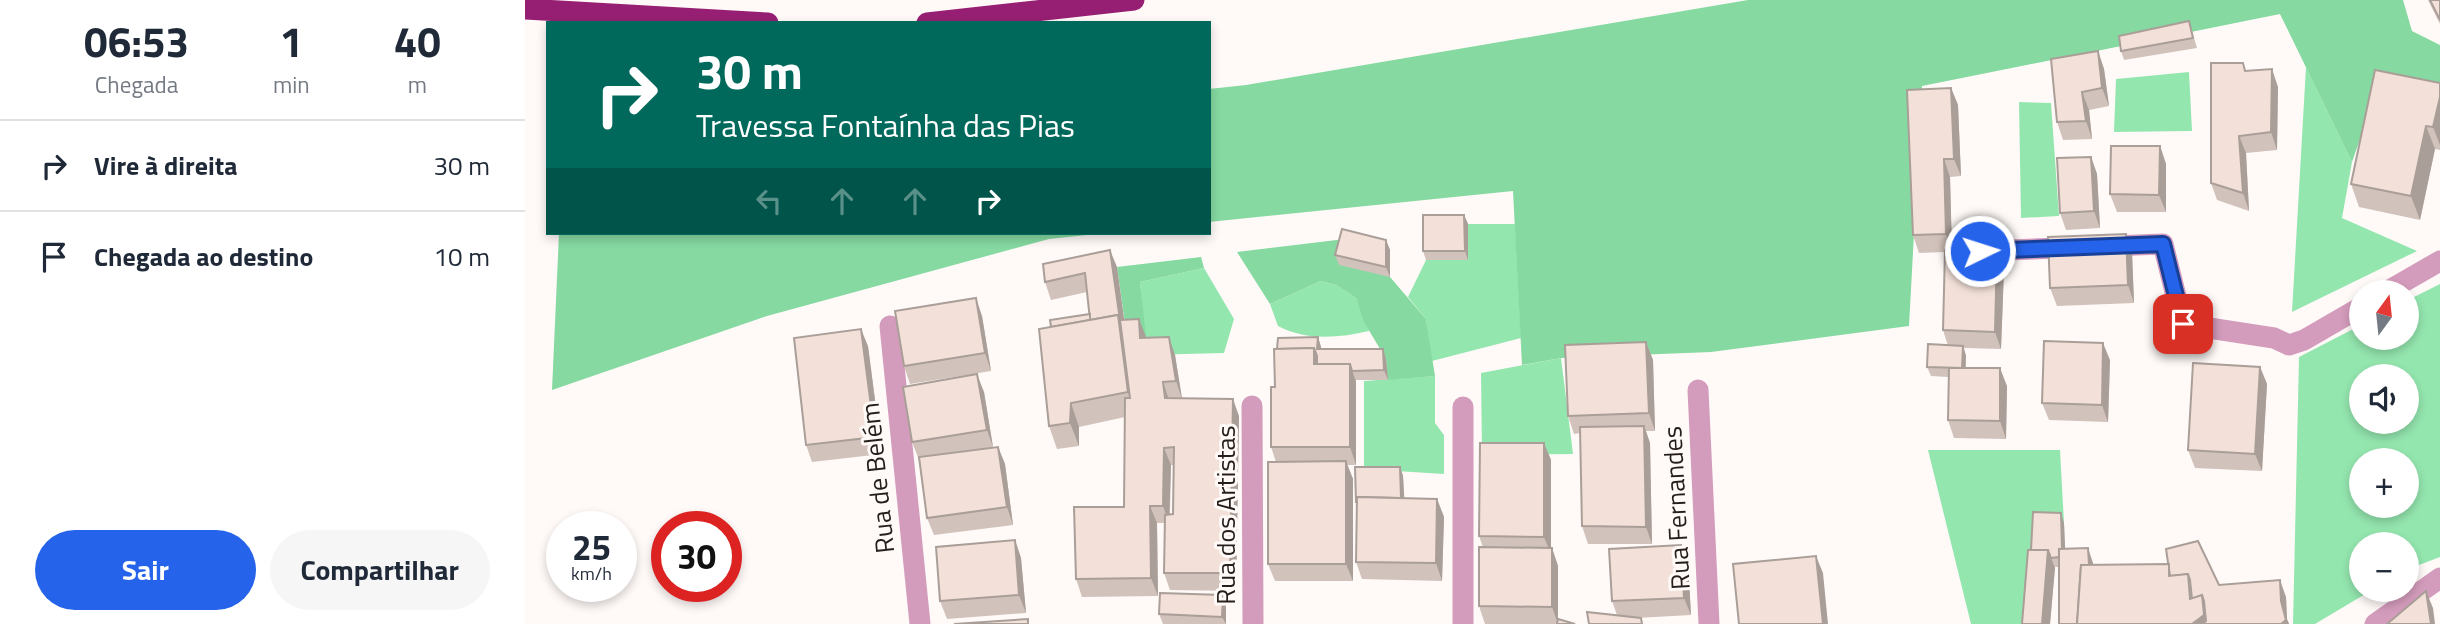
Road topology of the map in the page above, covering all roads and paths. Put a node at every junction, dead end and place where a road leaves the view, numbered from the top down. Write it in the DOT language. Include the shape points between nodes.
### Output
graph roads {
  1 [pos="1134,0"];
  2 [pos="525,9"];
  3 [pos="733,21"];
  4 [pos="945,21"];
  5 [pos="1980,251"];
  6 [pos="2440,261"];
  7 [pos="2407,280"];
  8 [pos="2349,314"];
  9 [pos="890,326"];
  10 [pos="1698,390"];
  11 [pos="1252,406"];
  12 [pos="1463,407"];
  13 [pos="2440,578"];
  14 [pos="920,624"];
  15 [pos="1253,624"];
  16 [pos="1463,624"];
  17 [pos="1709,624"];
  18 [pos="2375,624"];
  1 -- 4 [label="highway"];
  2 -- 3 [label="highway"];
  5 -- 8 [label="street" via="2163,244 2183,324 2274,338 2289,345"];
  6 -- 7 [label="street"];
  9 -- 14 [label="street, Rua de Belém"];
  10 -- 17 [label="street, Rua Fernandes"];
  11 -- 15 [label="street, Rua dos Artistas"];
  12 -- 16 [label="street"];
  13 -- 18 [label="street"];
}
